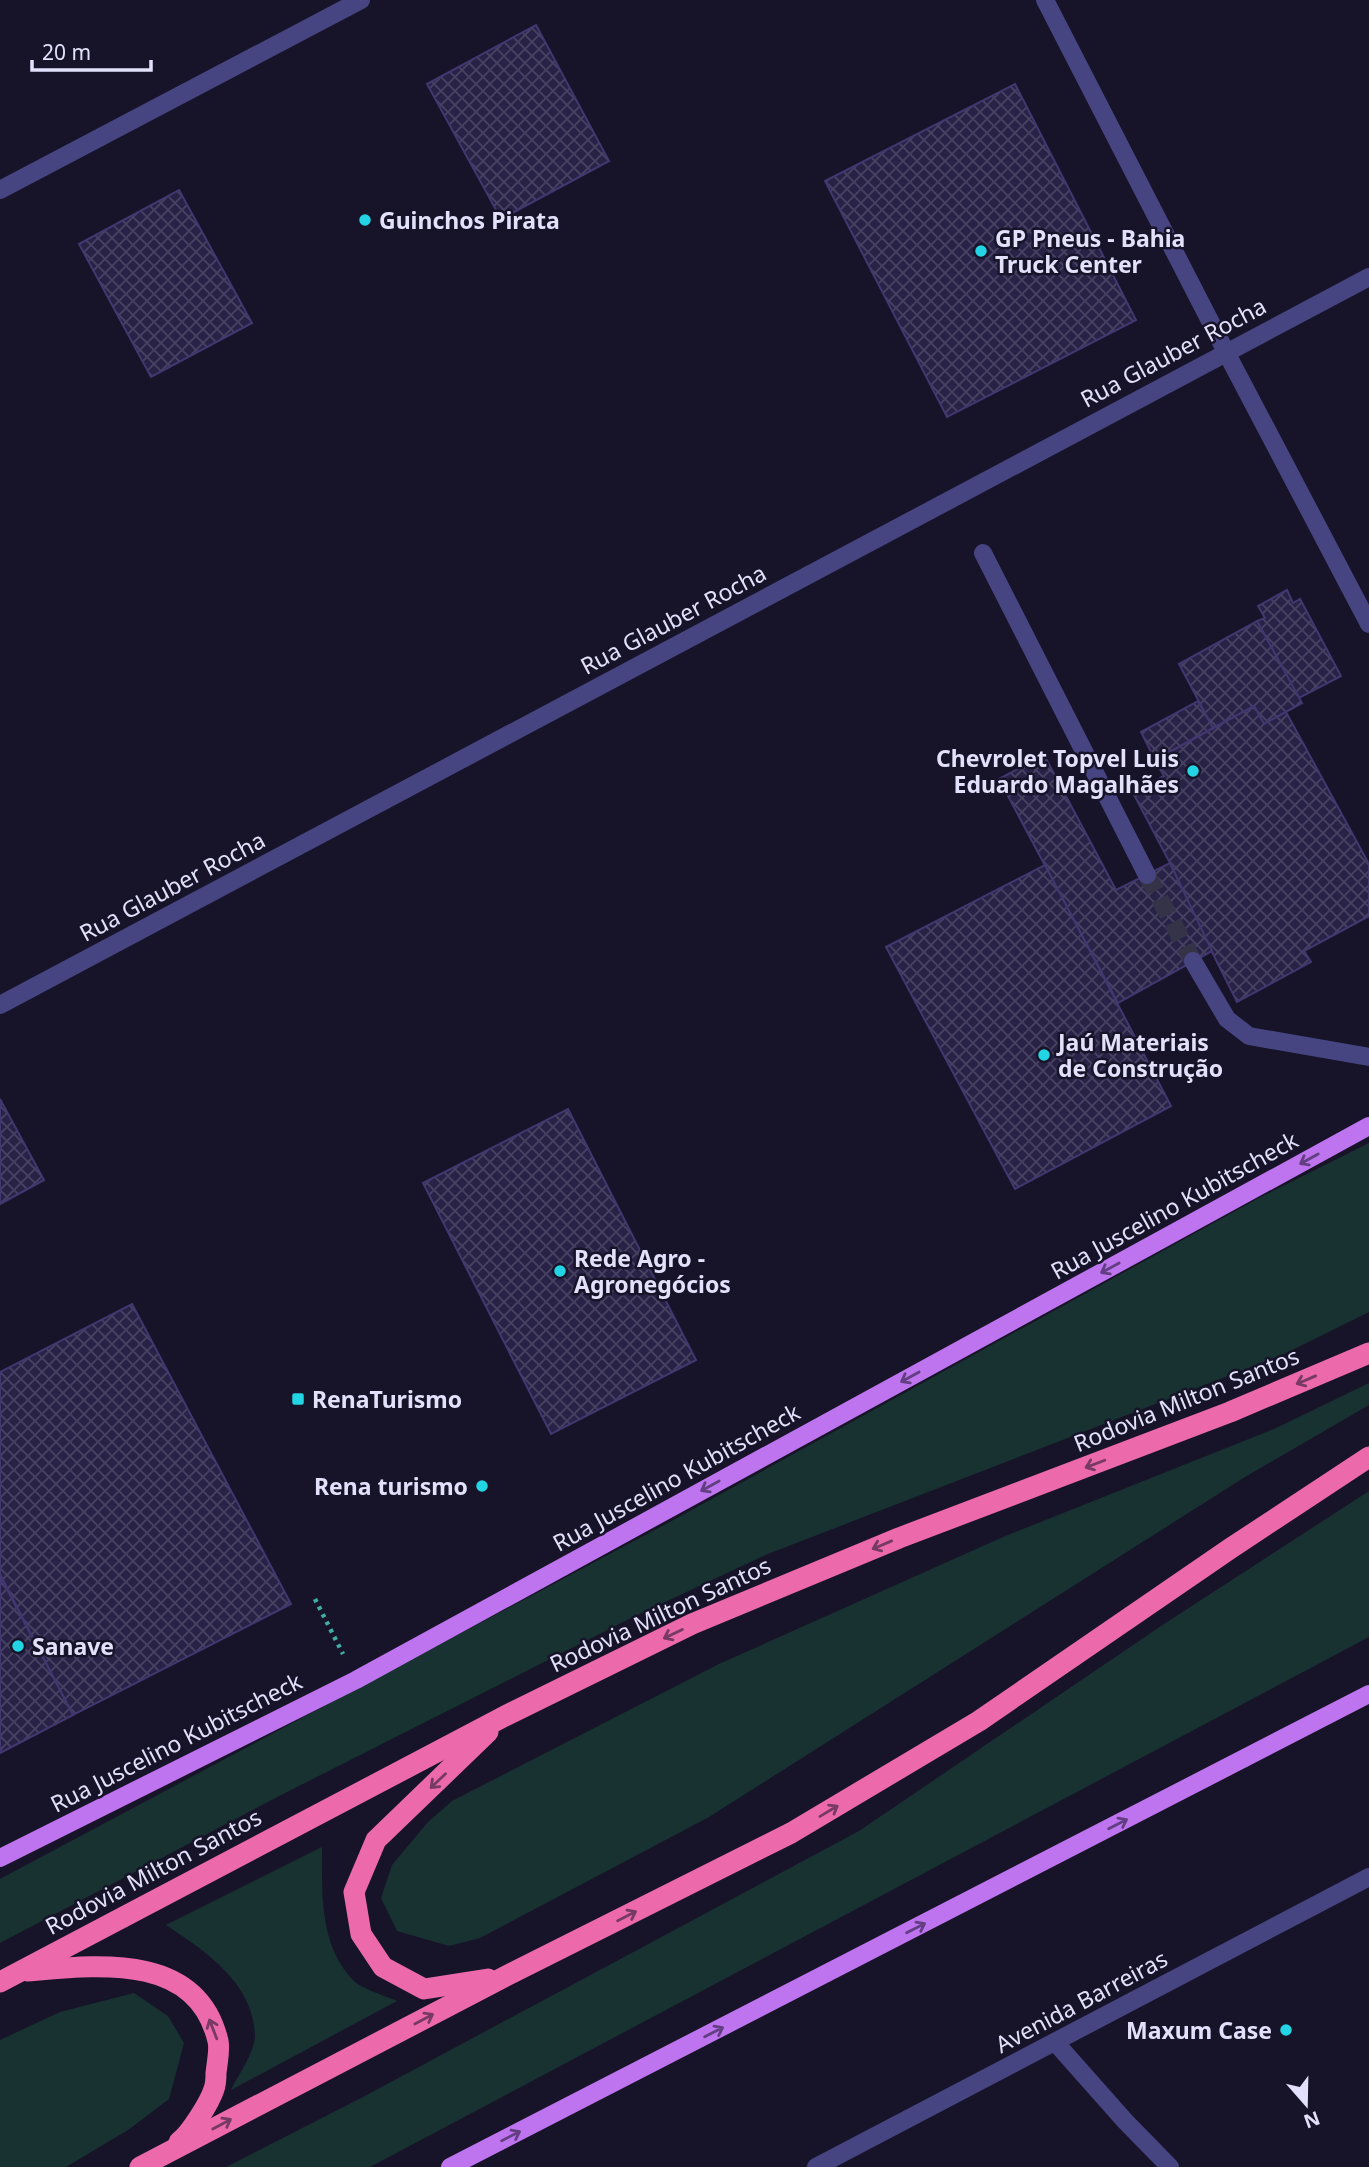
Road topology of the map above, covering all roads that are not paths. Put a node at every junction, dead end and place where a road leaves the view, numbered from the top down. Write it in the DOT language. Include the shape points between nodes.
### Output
graph roads {
  1 [pos="361,0"];
  2 [pos="1045,0"];
  3 [pos="0,190"];
  4 [pos="1369,277"];
  5 [pos="1226,352"];
  6 [pos="983,553"];
  7 [pos="1369,624"];
  8 [pos="1147,875"];
  9 [pos="1193,961"];
  10 [pos="0,1005"];
  11 [pos="1369,1057"];
  12 [pos="1369,1126"];
  13 [pos="1369,1353"];
  14 [pos="1369,1457"];
  15 [pos="1369,1694"];
  16 [pos="505,1716"];
  17 [pos="0,1858"];
  18 [pos="1369,1877"];
  19 [pos="506,1976"];
  20 [pos="9,1977"];
  21 [pos="1055,2042"];
  22 [pos="143,2166"];
  23 [pos="450,2167"];
  24 [pos="816,2167"];
  25 [pos="1170,2167"];
  1 -- 3 [label="street"];
  2 -- 5 [label="street"];
  4 -- 5 [label="street, Rua Glauber Rocha"];
  5 -- 7 [label="street"];
  5 -- 10 [label="street, Rua Glauber Rocha"];
  6 -- 8 [label="street"];
  9 -- 11 [label="street" via="1227,1019 1249,1036"];
  12 -- 17 [label="main road, Rua Juscelino Kubitscheck, one-way" via="356,1680"];
  13 -- 16 [label="highway, Rodovia Milton Santos, one-way" via="692,1624"];
  19 -- 14 [label="highway, one-way" via="792,1833 979,1721"];
  23 -- 15 [label="main road, one-way"];
  16 -- 19 [label="highway, one-way" via="376,1840 354,1892 361,1934 383,1967 424,1989"];
  16 -- 20 [label="highway, Rodovia Milton Santos"];
  18 -- 21 [label="street, Avenida Barreiras"];
  22 -- 19 [label="highway, one-way"];
  22 -- 20 [label="highway, one-way" via="187,2136 215,2088 219,2043 206,2009 188,1989 162,1975 131,1968 92,1965"];
  21 -- 24 [label="street, Avenida Barreiras"];
  21 -- 25 [label="street"];
}
